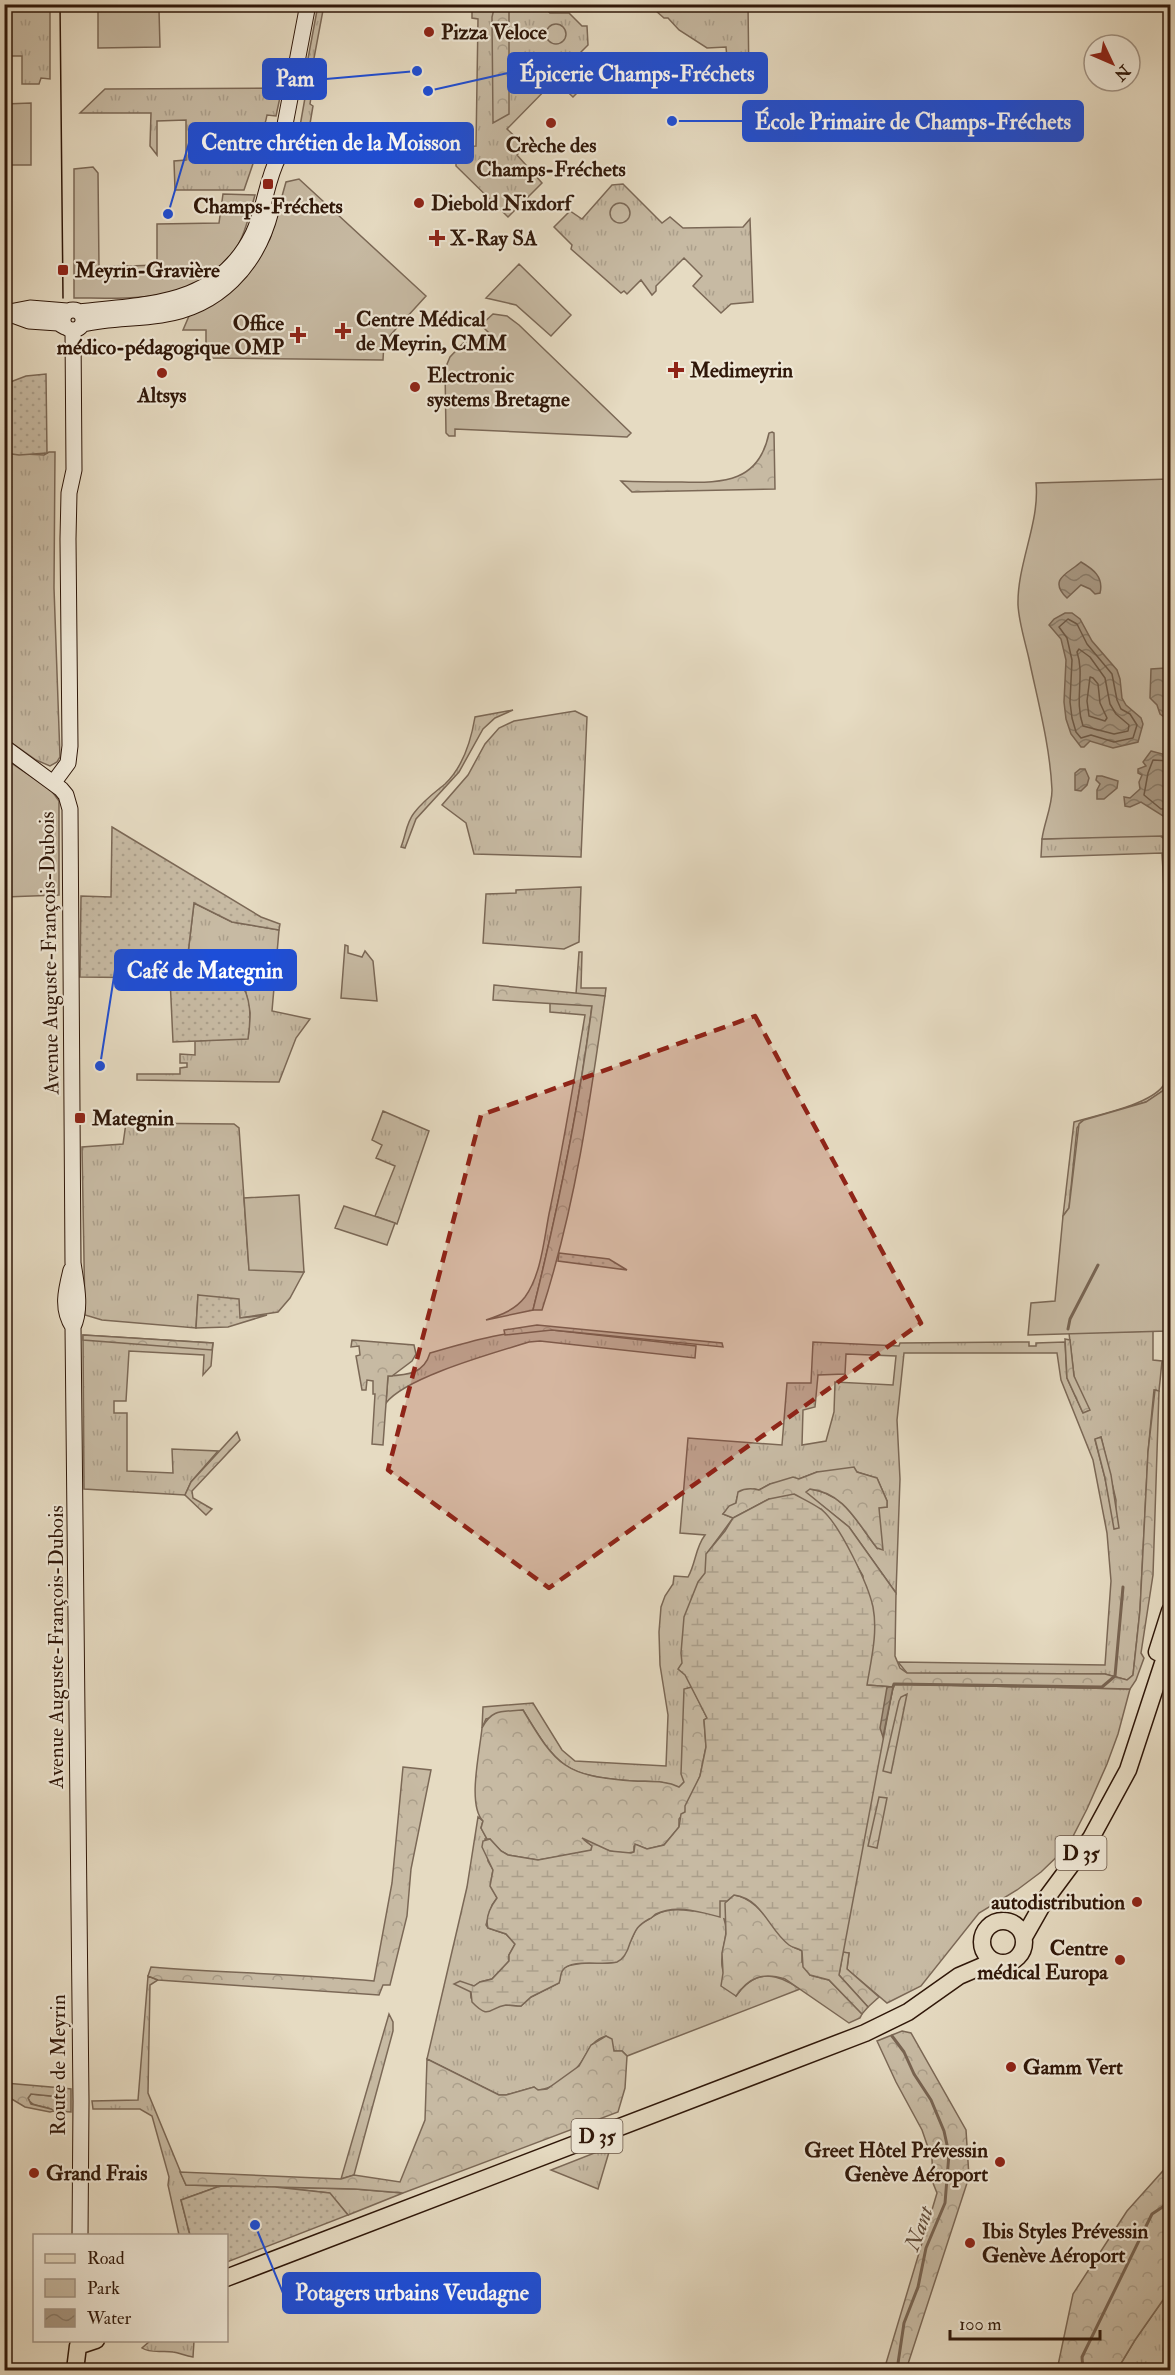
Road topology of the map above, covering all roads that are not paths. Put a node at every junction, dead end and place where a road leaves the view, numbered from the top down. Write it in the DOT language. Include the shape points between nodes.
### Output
graph roads {
  1 [pos="308,4"];
  2 [pos="6,314"];
  3 [pos="73,321"];
  4 [pos="4,747"];
  5 [pos="54,782"];
  6 [pos="1170,1611"];
  7 [pos="1170,1642"];
  8 [pos="1110,1801"];
  9 [pos="1045,1900"];
  10 [pos="1009,1922"];
  11 [pos="1024,1936"];
  12 [pos="982,1945"];
  13 [pos="994,1961"];
  14 [pos="80,1966"];
  15 [pos="959,1976"];
  16 [pos="80,2234"];
  17 [pos="228,2277"];
  18 [pos="78,2343"];
  19 [pos="75,2370"];
  1 -- 3 [label="main road" via="280,161 273,166 253,234 235,261 194,293"];
  2 -- 3 [label="main road" via="30,308"];
  3 -- 5 [label="main road, Avenue Auguste-François-Dubois" via="69,756"];
  4 -- 5 [label="main road"];
  5 -- 14 [label="main road, Avenue Auguste-François-Dubois" via="66,795 70,809 73,1263 66,1292 66,1316 73,1327"];
  6 -- 8 [label="main road, D 35"];
  7 -- 8 [label="main road, D 35" via="1128,1770"];
  8 -- 9 [label="main road, D 35" via="1092,1838"];
  9 -- 10 [label="main road, D 35"];
  9 -- 11 [label="main road, D 35"];
  10 -- 11 [label="main road"];
  10 -- 12 [label="main road" via="989,1926"];
  11 -- 13 [label="main road" via="1018,1957 1009,1962"];
  12 -- 13 [label="main road"];
  12 -- 15 [label="main road, D 35"];
  13 -- 15 [label="main road, D 35"];
  14 -- 16 [label="main road, Route de Meyrin"];
  15 -- 17 [label="main road, D 35" via="908,2012 866,2033"];
  18 -- 19 [label="main road"];
}
